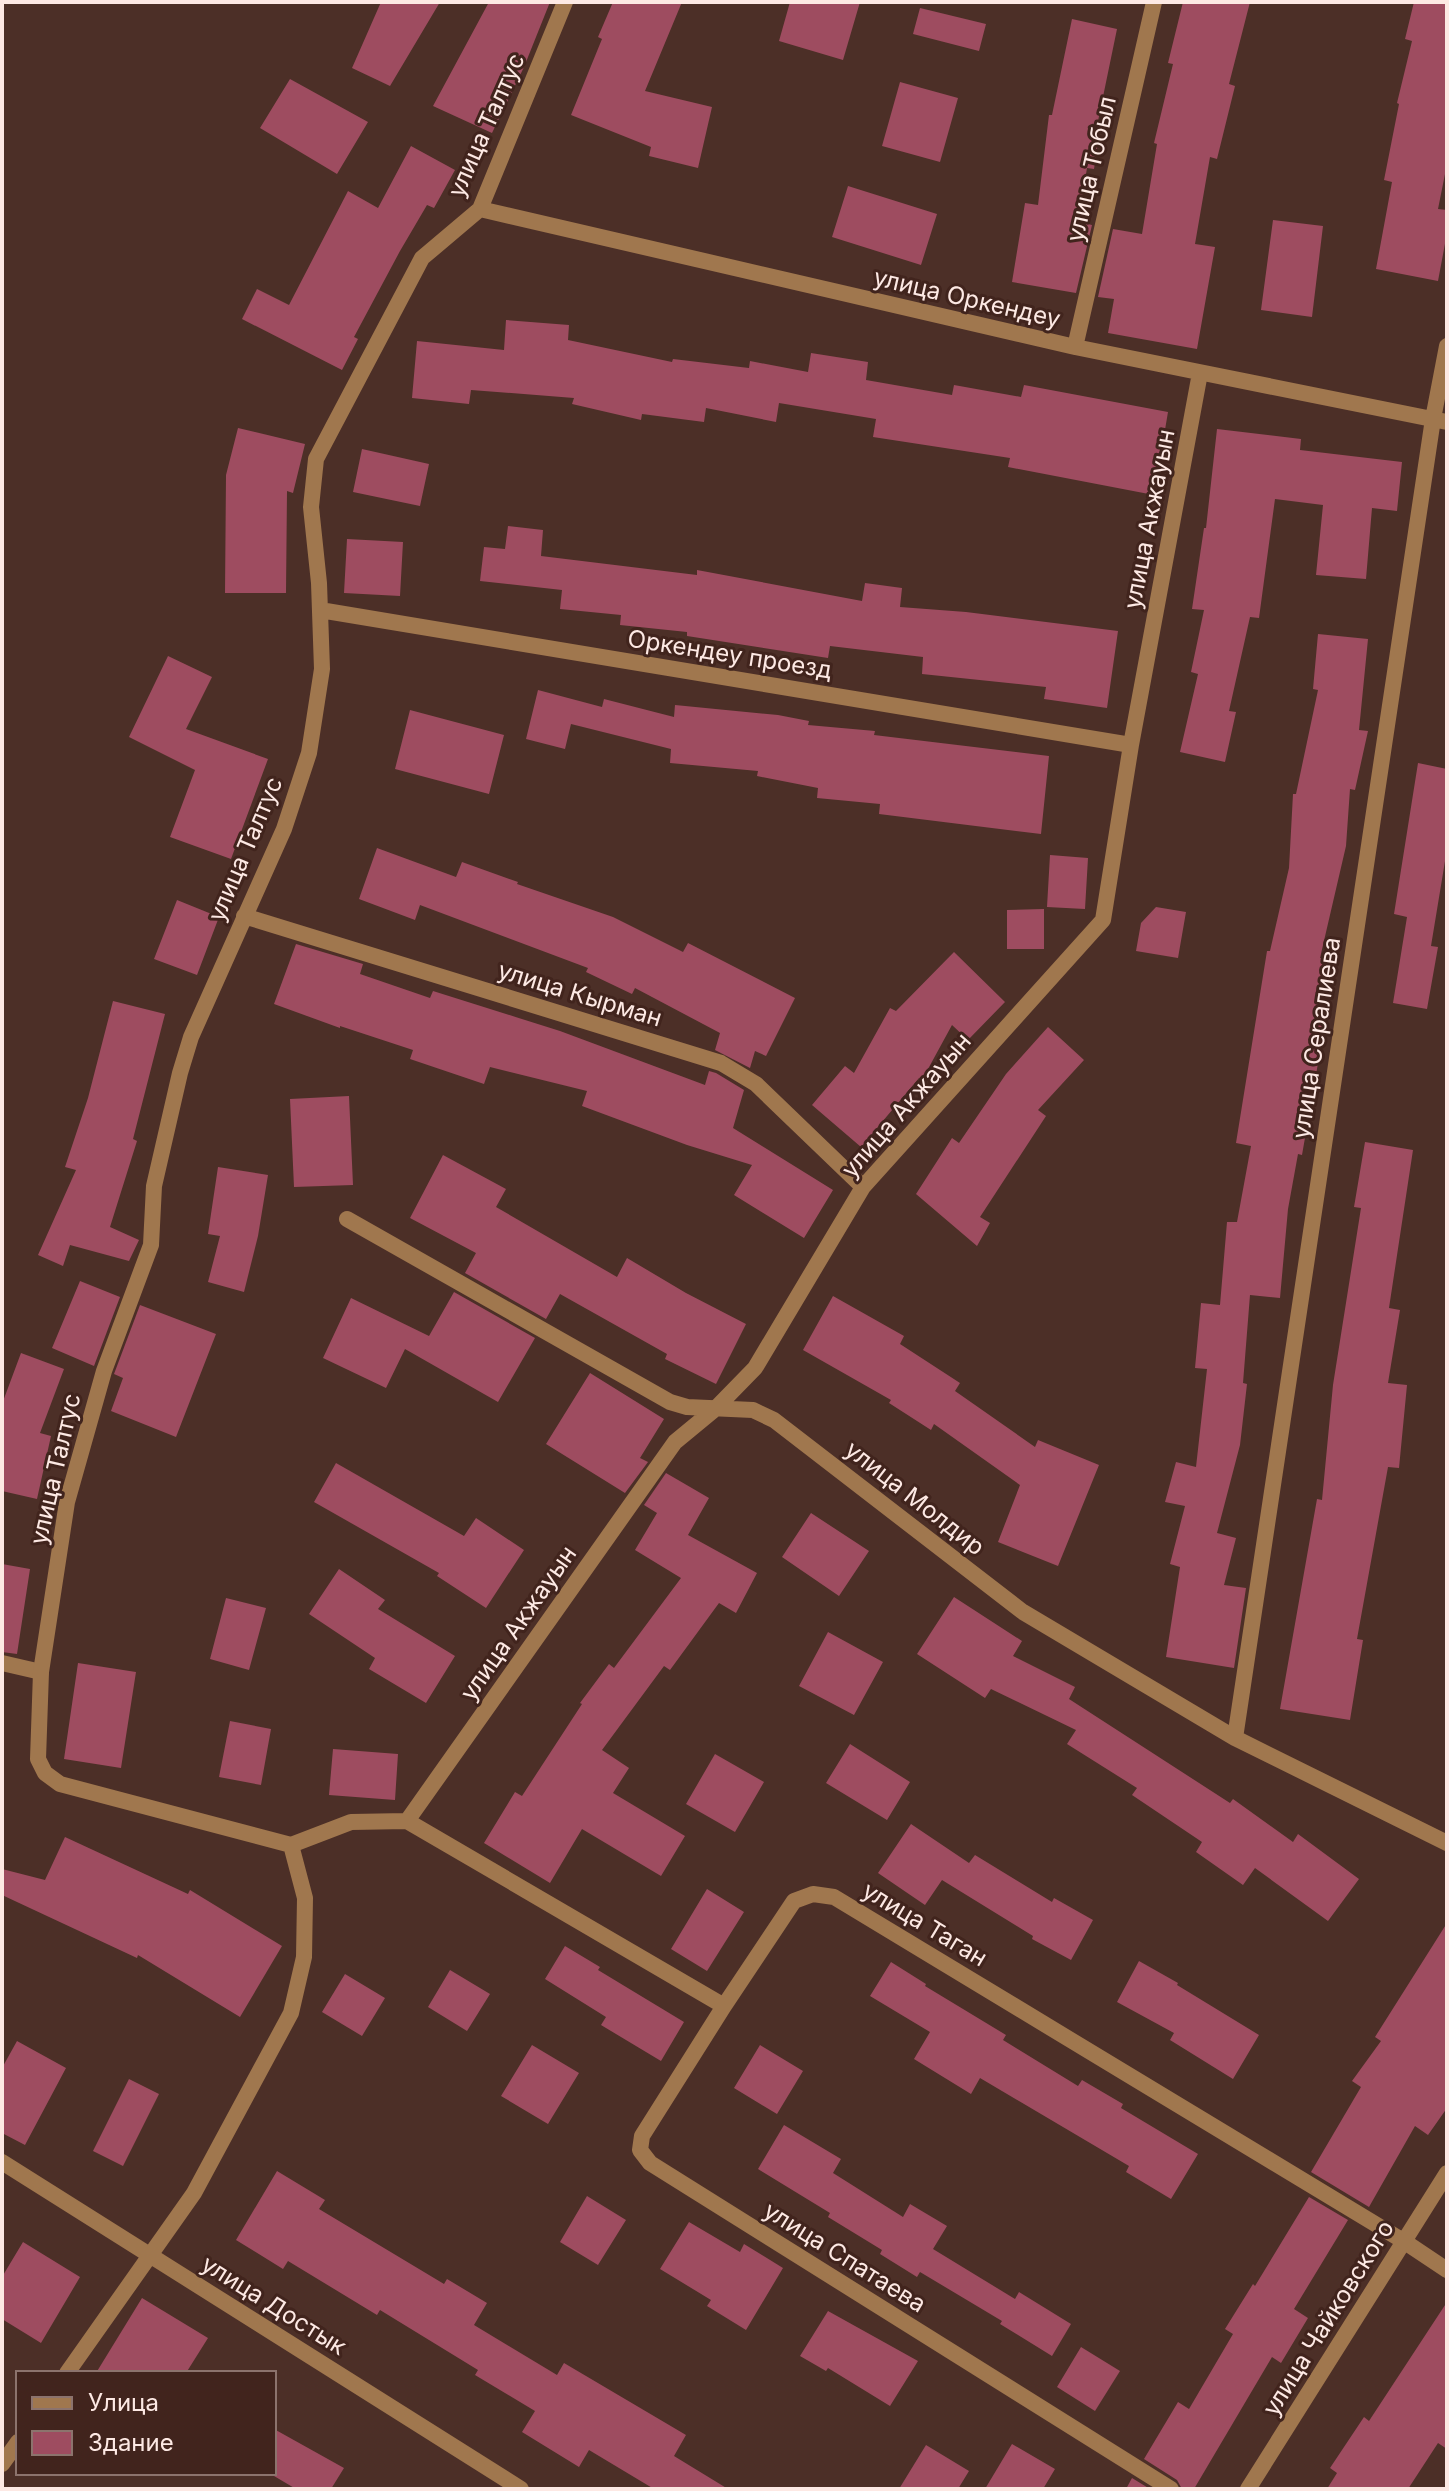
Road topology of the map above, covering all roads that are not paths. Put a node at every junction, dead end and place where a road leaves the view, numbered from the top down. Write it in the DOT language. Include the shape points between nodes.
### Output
graph roads {
  1 [pos="565,2"];
  2 [pos="1154,2"];
  3 [pos="480,209"];
  4 [pos="1447,346"];
  5 [pos="1075,347"];
  6 [pos="1200,373"];
  7 [pos="1440,420"];
  8 [pos="320,610"];
  9 [pos="1131,745"];
  10 [pos="244,916"];
  11 [pos="863,1187"];
  12 [pos="347,1219"];
  13 [pos="715,1409"];
  14 [pos="2,1663"];
  15 [pos="41,1672"];
  16 [pos="1235,1738"];
  17 [pos="407,1821"];
  18 [pos="1447,1843"];
  19 [pos="291,1845"];
  20 [pos="724,2006"];
  21 [pos="2,2162"];
  22 [pos="1447,2173"];
  23 [pos="1405,2242"];
  24 [pos="150,2255"];
  25 [pos="1447,2270"];
  26 [pos="68,2371"];
  27 [pos="16,2445"];
  28 [pos="2,2464"];
  29 [pos="521,2489"];
  30 [pos="1171,2489"];
  31 [pos="1248,2489"];
  1 -- 3 [label="street, улица Талтус"];
  2 -- 5 [label="street, улица Тобыл"];
  3 -- 5 [label="street, улица Оркендеу"];
  3 -- 8 [label="street, улица Талтус" via="422,258 316,459 311,507"];
  4 -- 7 [label="street, улица Сералиева"];
  5 -- 6 [label="street, улица Оркендеу"];
  6 -- 7 [label="street, улица Оркендеу"];
  6 -- 9 [label="street, улица Акжауын"];
  7 -- 16 [label="street, улица Сералиева"];
  8 -- 9 [label="street, Оркендеу проезд"];
  8 -- 10 [label="street, улица Талтус" via="322,669 309,753 284,829"];
  9 -- 11 [label="street, улица Акжауын" via="1103,920"];
  10 -- 11 [label="street, улица Кырман" via="721,1063 756,1084"];
  10 -- 15 [label="street, улица Талтус" via="180,1073 154,1186 151,1245 104,1371 67,1502"];
  11 -- 13 [label="street, улица Акжауын" via="755,1368"];
  12 -- 13 [label="street, улица Молдир" via="670,1402"];
  13 -- 16 [label="street, улица Молдир" via="753,1410 774,1420 1023,1612"];
  13 -- 17 [label="street, улица Акжауын" via="675,1442"];
  14 -- 15 [label="street"];
  15 -- 19 [label="street, улица Талтус" via="38,1759 60,1784"];
  16 -- 18 [label="street, улица Молдир"];
  17 -- 19 [label="street" via="351,1822"];
  17 -- 20 [label="street"];
  19 -- 24 [label="street" via="305,1898 304,1957 291,2013 194,2193"];
  20 -- 23 [label="street, улица Таган" via="794,1901 813,1894 834,1897"];
  20 -- 30 [label="street, улица Спатаева" via="642,2136 640,2150 650,2163"];
  21 -- 24 [label="street, улица Достык"];
  22 -- 23 [label="street, улица Чайковского"];
  23 -- 25 [label="street, улица Таган"];
  23 -- 31 [label="street, улица Чайковского"];
  24 -- 26 [label="street"];
  24 -- 29 [label="street, улица Достык"];
  27 -- 28 [label="street"];
}
